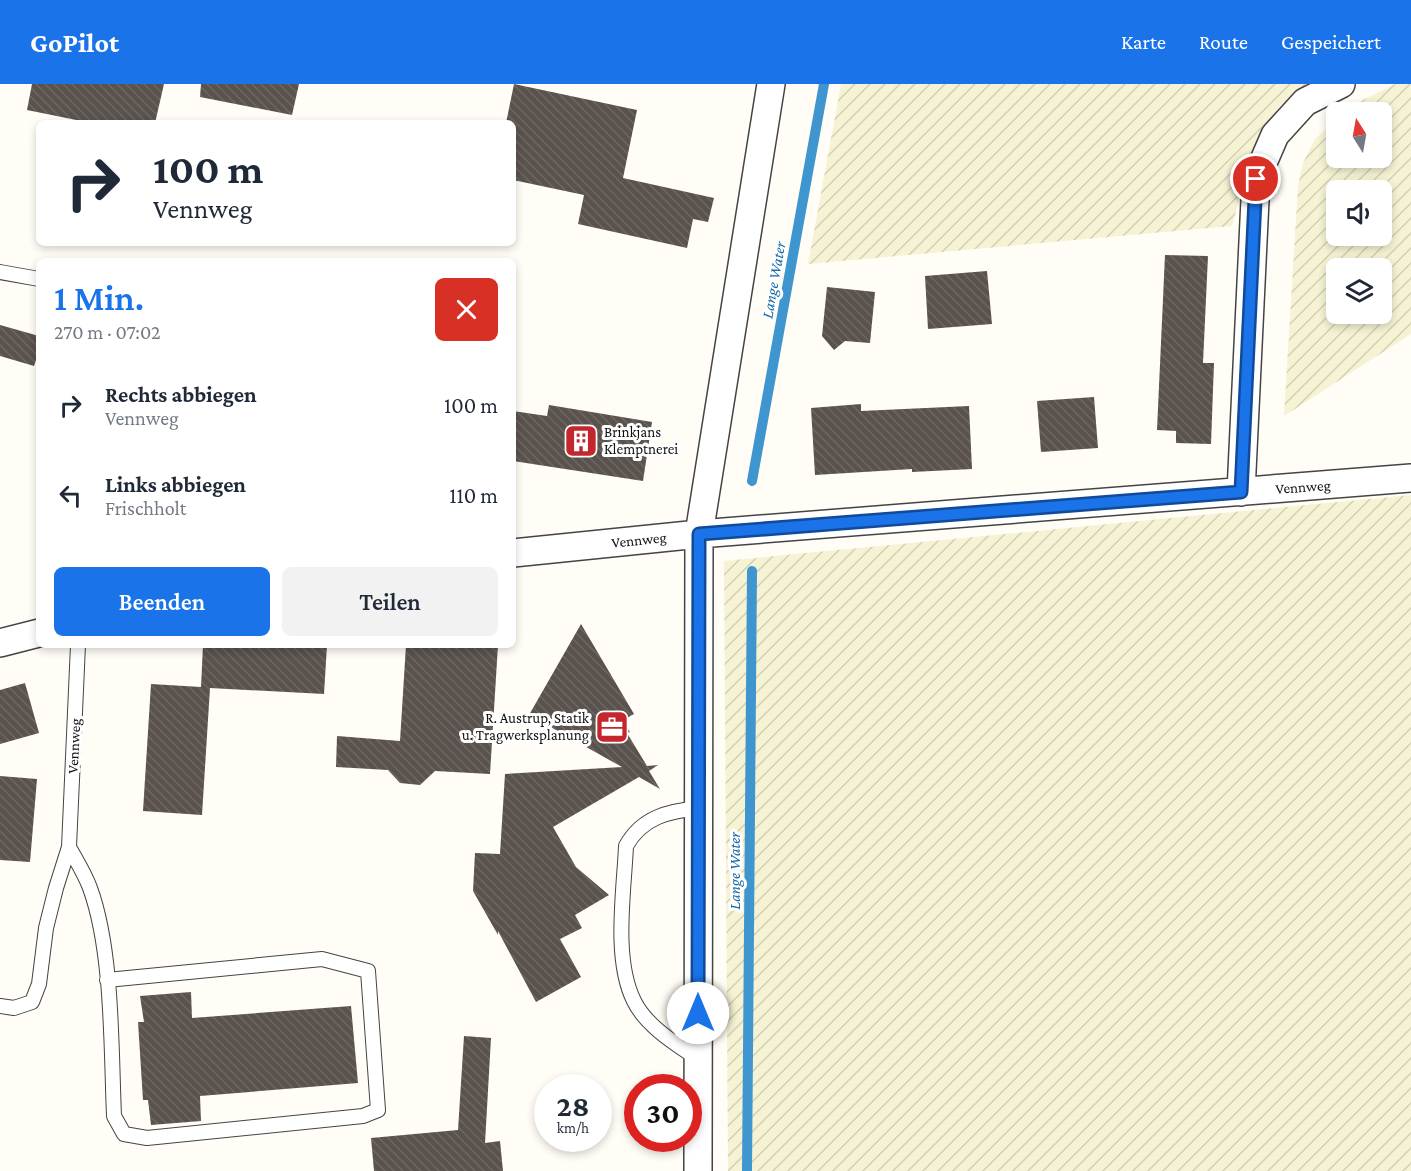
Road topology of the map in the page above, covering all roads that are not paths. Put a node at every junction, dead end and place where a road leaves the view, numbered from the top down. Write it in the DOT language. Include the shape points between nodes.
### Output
graph roads {
  1 [pos="771,84"];
  2 [pos="1341,84"];
  3 [pos="0,272"];
  4 [pos="36,278"];
  5 [pos="1411,478"];
  6 [pos="1241,492"];
  7 [pos="699,534"];
  8 [pos="516,553"];
  9 [pos="36,634"];
  10 [pos="0,643"];
  11 [pos="78,648"];
  12 [pos="699,808"];
  13 [pos="69,847"];
  14 [pos="107,980"];
  15 [pos="0,1006"];
  16 [pos="698,1059"];
  17 [pos="698,1171"];
  1 -- 7 [label="street"];
  2 -- 6 [label="street" via="1305,102 1275,135 1256,179"];
  3 -- 4 [label="lane"];
  5 -- 6 [label="street, Vennweg"];
  6 -- 7 [label="street, Vennweg"];
  7 -- 8 [label="street, Vennweg"];
  7 -- 12 [label="street"];
  9 -- 10 [label="street"];
  11 -- 13 [label="lane, Vennweg"];
  12 -- 16 [label="street"];
  12 -- 16 [label="lane" via="668,812 643,824 631,837 626,846 622,940 624,976 634,1002 663,1034"];
  13 -- 14 [label="lane" via="90,888"];
  13 -- 15 [label="lane" via="46,928 39,984 32,1002 14,1008"];
  14 -- 14 [label="lane" via="114,1116 124,1134 147,1138 363,1116 378,1110 368,971 322,959"];
  16 -- 17 [label="street"];
}
